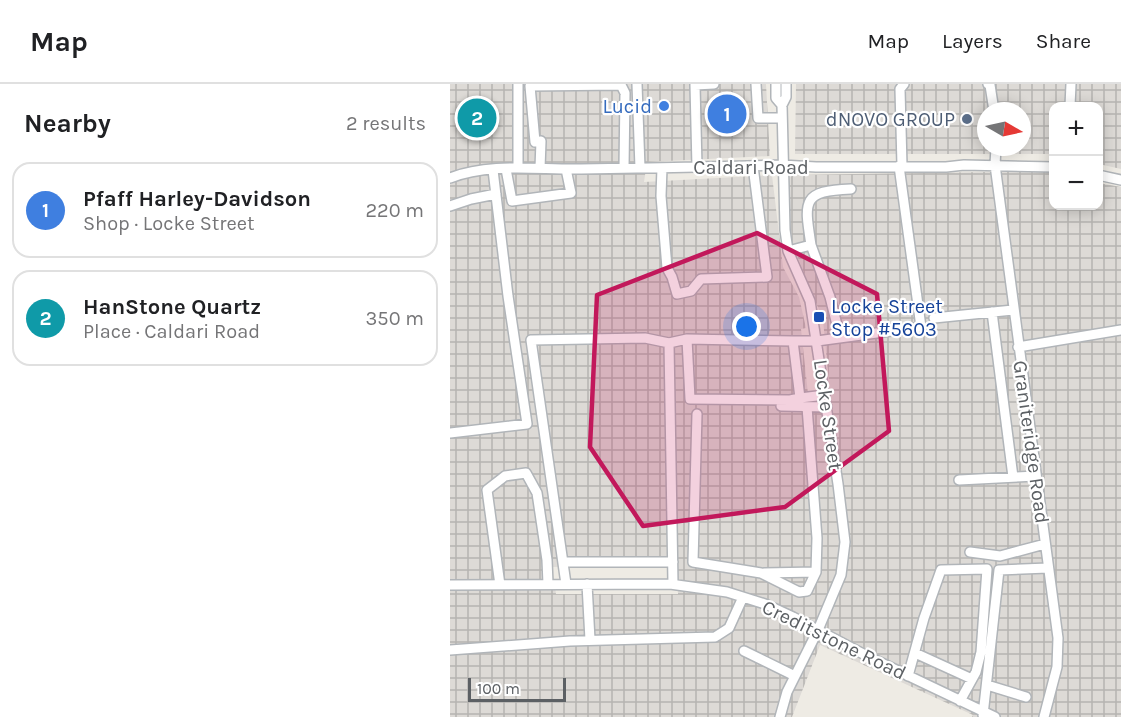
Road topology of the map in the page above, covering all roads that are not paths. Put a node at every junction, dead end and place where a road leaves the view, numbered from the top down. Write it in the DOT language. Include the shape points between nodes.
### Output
graph roads {
  1 [pos="519,84"];
  2 [pos="637,84"];
  3 [pos="714,84"];
  4 [pos="756,84"];
  5 [pos="776,84"];
  6 [pos="786,84"];
  7 [pos="904,84"];
  8 [pos="988,84"];
  9 [pos="1071,84"];
  10 [pos="993,102"];
  11 [pos="1070,102"];
  12 [pos="782,105"];
  13 [pos="782,118"];
  14 [pos="996,156"];
  15 [pos="782,165"];
  16 [pos="995,165"];
  17 [pos="753,166"];
  18 [pos="901,166"];
  19 [pos="697,167"];
  20 [pos="1049,167"];
  21 [pos="519,168"];
  22 [pos="540,168"];
  23 [pos="624,168"];
  24 [pos="640,168"];
  25 [pos="662,168"];
  26 [pos="506,169"];
  27 [pos="566,169"];
  28 [pos="494,170"];
  29 [pos="1103,176"];
  30 [pos="450,178"];
  31 [pos="1121,180"];
  32 [pos="851,189"];
  33 [pos="496,194"];
  34 [pos="450,206"];
  35 [pos="811,245"];
  36 [pos="788,251"];
  37 [pos="1014,310"];
  38 [pos="992,312"];
  39 [pos="934,318"];
  40 [pos="837,325"];
  41 [pos="1121,330"];
  42 [pos="687,339"];
  43 [pos="793,341"];
  44 [pos="817,341"];
  45 [pos="669,343"];
  46 [pos="1018,347"];
  47 [pos="825,395"];
  48 [pos="800,398"];
  49 [pos="736,406"];
  50 [pos="807,407"];
  51 [pos="827,407"];
  52 [pos="698,414"];
  53 [pos="450,433"];
  54 [pos="1036,476"];
  55 [pos="1014,477"];
  56 [pos="958,480"];
  57 [pos="1045,544"];
  58 [pos="970,552"];
  59 [pos="563,562"];
  60 [pos="673,562"];
  61 [pos="1048,568"];
  62 [pos="761,573"];
  63 [pos="816,573"];
  64 [pos="587,584"];
  65 [pos="674,584"];
  66 [pos="450,585"];
  67 [pos="500,585"];
  68 [pos="548,585"];
  69 [pos="566,585"];
  70 [pos="743,597"];
  71 [pos="818,630"];
  72 [pos="590,640"];
  73 [pos="450,650"];
  74 [pos="744,651"];
  75 [pos="915,653"];
  76 [pos="795,676"];
  77 [pos="908,676"];
  78 [pos="972,679"];
  79 [pos="987,685"];
  80 [pos="1026,698"];
  81 [pos="960,701"];
  82 [pos="983,714"];
  83 [pos="780,717"];
  84 [pos="995,717"];
  85 [pos="1044,717"];
  1 -- 21 [label="street"];
  2 -- 24 [label="street"];
  3 -- 19 [label="street" via="694,85"];
  4 -- 13 [label="street" via="758,118"];
  5 -- 12 [label="street, Locke Street" via="776,98"];
  6 -- 12 [label="street, Locke Street"];
  7 -- 18 [label="street" via="900,89"];
  8 -- 10 [label="street"];
  9 -- 11 [label="street"];
  12 -- 13 [label="street, Locke Street"];
  13 -- 15 [label="street, Locke Street"];
  14 -- 16 [label="street, Graniteridge Road"];
  15 -- 17 [label="street, Caldari Road"];
  15 -- 18 [label="street, Caldari Road"];
  15 -- 36 [label="street, Locke Street"];
  16 -- 18 [label="street, Caldari Road"];
  16 -- 20 [label="street, Caldari Road"];
  16 -- 37 [label="street, Graniteridge Road"];
  17 -- 19 [label="street, Caldari Road"];
  17 -- 25 [label="street" via="767,277 700,279 690,291 676,294 667,268"];
  18 -- 44 [label="street" via="921,327"];
  19 -- 25 [label="street, Caldari Road"];
  21 -- 22 [label="street, Caldari Road"];
  21 -- 26 [label="street, Caldari Road"];
  22 -- 23 [label="street" via="541,141 535,142 530,86 621,85 625,93"];
  22 -- 27 [label="street, Caldari Road"];
  23 -- 24 [label="street, Caldari Road"];
  23 -- 27 [label="street, Caldari Road"];
  24 -- 25 [label="street, Caldari Road"];
  26 -- 27 [label="street" via="512,201 571,193"];
  26 -- 28 [label="street, Caldari Road"];
  28 -- 30 [label="street, Caldari Road" via="466,171"];
  28 -- 33 [label="street"];
  29 -- 31 [label="street"];
  32 -- 35 [label="street" via="828,190 811,198 806,214"];
  33 -- 34 [label="street"];
  33 -- 53 [label="street" via="527,424"];
  35 -- 36 [label="street"];
  35 -- 40 [label="street"];
  36 -- 44 [label="street, Locke Street" via="810,301"];
  37 -- 38 [label="street"];
  37 -- 46 [label="street, Graniteridge Road"];
  38 -- 39 [label="street"];
  38 -- 55 [label="street"];
  41 -- 46 [label="street"];
  42 -- 43 [label="street"];
  42 -- 45 [label="street"];
  42 -- 48 [label="street" via="690,399"];
  43 -- 44 [label="street"];
  43 -- 48 [label="street"];
  44 -- 47 [label="street, Locke Street"];
  45 -- 59 [label="street" via="645,338 531,340"];
  45 -- 60 [label="street"];
  46 -- 54 [label="street, Graniteridge Road"];
  47 -- 48 [label="street"];
  47 -- 51 [label="street, Locke Street"];
  49 -- 50 [label="street"];
  50 -- 51 [label="street"];
  50 -- 63 [label="street"];
  51 -- 71 [label="street, Locke Street" via="845,542 841,575"];
  52 -- 62 [label="street" via="693,562"];
  54 -- 55 [label="street"];
  54 -- 57 [label="street, Graniteridge Road"];
  55 -- 56 [label="street"];
  57 -- 58 [label="street" via="1000,556"];
  57 -- 61 [label="street, Graniteridge Road"];
  59 -- 60 [label="street"];
  59 -- 69 [label="street"];
  60 -- 65 [label="street"];
  61 -- 79 [label="street" via="999,570"];
  61 -- 85 [label="street, Graniteridge Road" via="1058,638 1057,667"];
  62 -- 63 [label="street"];
  62 -- 63 [label="street" via="799,592 807,591"];
  64 -- 65 [label="street, Creditstone Road"];
  64 -- 69 [label="street, Creditstone Road"];
  64 -- 72 [label="street"];
  65 -- 70 [label="street, Creditstone Road"];
  66 -- 67 [label="street, Creditstone Road"];
  67 -- 68 [label="street, Creditstone Road"];
  67 -- 68 [label="street" via="487,490 505,476 526,473 537,493"];
  68 -- 69 [label="street, Creditstone Road"];
  70 -- 71 [label="street, Creditstone Road"];
  70 -- 72 [label="street" via="729,628 715,637"];
  71 -- 76 [label="street, Locke Street"];
  71 -- 77 [label="street, Creditstone Road"];
  72 -- 73 [label="street"];
  74 -- 76 [label="street"];
  75 -- 77 [label="street"];
  75 -- 78 [label="street"];
  75 -- 78 [label="street" via="941,570 987,569 981,652"];
  76 -- 83 [label="street, Locke Street"];
  77 -- 81 [label="street, Creditstone Road"];
  78 -- 81 [label="street"];
  79 -- 80 [label="street"];
  79 -- 82 [label="street"];
  81 -- 82 [label="street, Creditstone Road"];
  82 -- 84 [label="street, Creditstone Road"];
}
